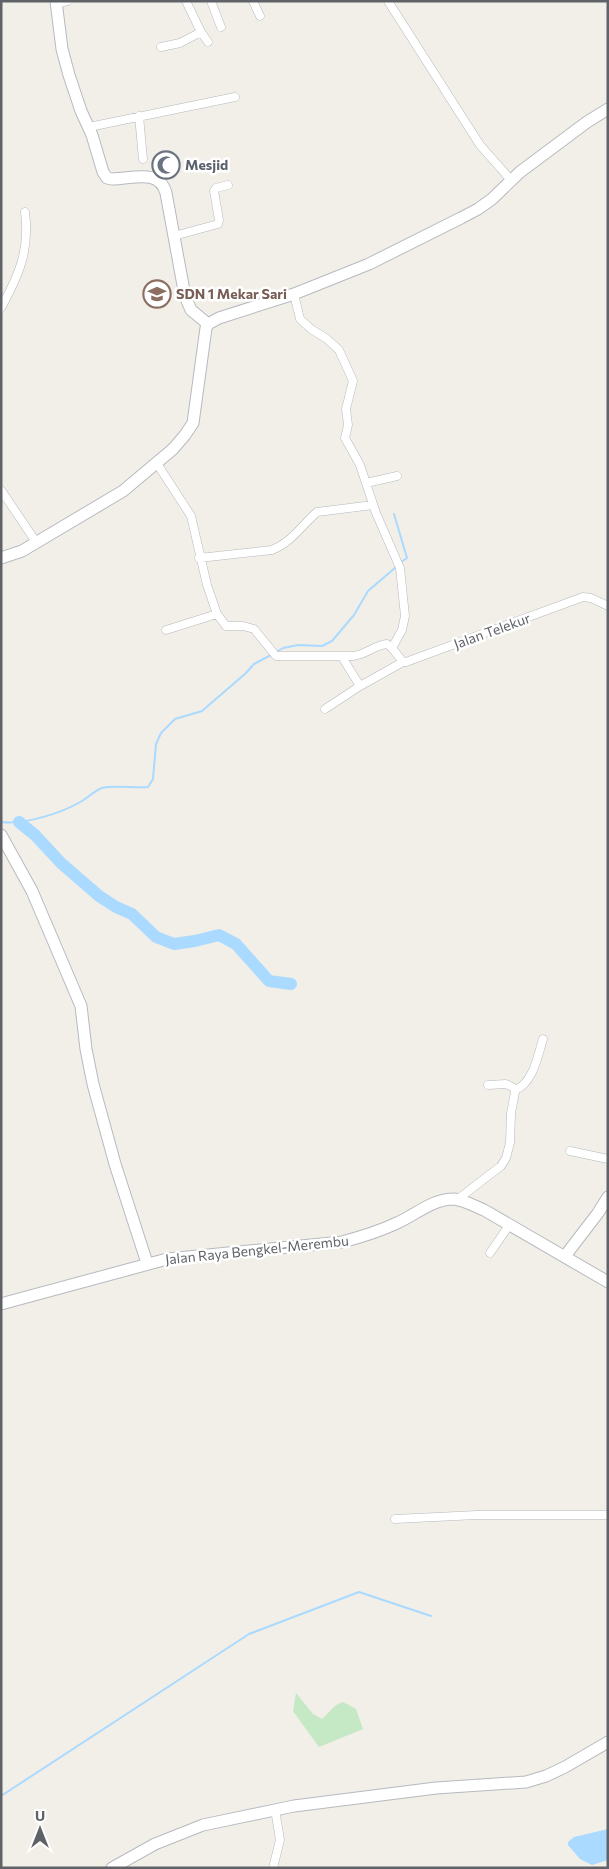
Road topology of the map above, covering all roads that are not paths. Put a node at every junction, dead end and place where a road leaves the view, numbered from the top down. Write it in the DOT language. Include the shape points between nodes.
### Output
graph roads {
  1 [pos="186,1"];
  2 [pos="210,1"];
  3 [pos="252,1"];
  4 [pos="388,1"];
  5 [pos="60,2"];
  6 [pos="260,16"];
  7 [pos="221,27"];
  8 [pos="201,32"];
  9 [pos="208,42"];
  10 [pos="161,47"];
  11 [pos="235,98"];
  12 [pos="608,109"];
  13 [pos="139,116"];
  14 [pos="88,127"];
  15 [pos="143,159"];
  16 [pos="511,180"];
  17 [pos="228,185"];
  18 [pos="25,212"];
  19 [pos="174,236"];
  20 [pos="294,294"];
  21 [pos="1,308"];
  22 [pos="208,324"];
  23 [pos="156,462"];
  24 [pos="397,476"];
  25 [pos="366,483"];
  26 [pos="1,490"];
  27 [pos="373,504"];
  28 [pos="36,542"];
  29 [pos="1,558"];
  30 [pos="200,558"];
  31 [pos="608,606"];
  32 [pos="217,614"];
  33 [pos="166,630"];
  34 [pos="392,648"];
  35 [pos="342,657"];
  36 [pos="403,662"];
  37 [pos="360,686"];
  38 [pos="325,709"];
  39 [pos="1,835"];
  40 [pos="543,1038"];
  41 [pos="488,1084"];
  42 [pos="515,1090"];
  43 [pos="570,1150"];
  44 [pos="608,1159"];
  45 [pos="608,1197"];
  46 [pos="458,1200"];
  47 [pos="510,1224"];
  48 [pos="490,1253"];
  49 [pos="565,1256"];
  50 [pos="148,1264"];
  51 [pos="608,1282"];
  52 [pos="1,1304"];
  53 [pos="608,1515"];
  54 [pos="395,1519"];
  55 [pos="608,1742"];
  56 [pos="275,1809"];
  57 [pos="112,1868"];
  58 [pos="274,1868"];
  1 -- 8 [label="street"];
  2 -- 7 [label="street"];
  3 -- 6 [label="street"];
  4 -- 16 [label="street" via="480,145"];
  5 -- 14 [label="street" via="62,49"];
  8 -- 9 [label="street"];
  8 -- 10 [label="street" via="180,43"];
  11 -- 13 [label="street"];
  12 -- 16 [label="street"];
  13 -- 14 [label="street"];
  13 -- 15 [label="street"];
  14 -- 19 [label="street" via="107,178 153,177 162,183"];
  16 -- 20 [label="street" via="485,204 455,222 369,264"];
  17 -- 19 [label="street" via="214,191 218,224"];
  18 -- 21 [label="street" via="27,238 24,255 18,277"];
  19 -- 22 [label="street" via="187,304"];
  20 -- 22 [label="street"];
  20 -- 25 [label="street" via="300,319 339,350 352,378 345,438"];
  22 -- 23 [label="street" via="193,423 186,435"];
  23 -- 28 [label="street" via="123,491"];
  23 -- 30 [label="street" via="188,509"];
  24 -- 25 [label="street"];
  25 -- 27 [label="street"];
  26 -- 28 [label="street"];
  27 -- 30 [label="street" via="317,512 302,529 272,550"];
  27 -- 34 [label="street" via="400,568 405,616"];
  28 -- 29 [label="street" via="16,554"];
  30 -- 32 [label="street"];
  31 -- 36 [label="street, Jalan Telekur" via="582,597"];
  32 -- 33 [label="street"];
  32 -- 35 [label="street" via="226,626 254,630 276,656"];
  34 -- 35 [label="street" via="384,644 361,655"];
  34 -- 36 [label="street"];
  35 -- 37 [label="street"];
  36 -- 37 [label="street, Jalan Telekur"];
  37 -- 38 [label="street, Jalan Telekur"];
  39 -- 50 [label="street" via="32,891 82,1010 93,1084"];
  40 -- 42 [label="street" via="527,1082"];
  41 -- 42 [label="street" via="506,1084"];
  42 -- 46 [label="street" via="506,1158 501,1166"];
  43 -- 44 [label="street"];
  45 -- 49 [label="street"];
  46 -- 47 [label="street, Jalan Raya Bengkel-Merembu"];
  46 -- 50 [label="street, Jalan Raya Bengkel-Merembu" via="432,1203 397,1223 342,1242 167,1259"];
  47 -- 48 [label="street"];
  47 -- 49 [label="street, Jalan Raya Bengkel-Merembu"];
  49 -- 51 [label="street, Jalan Raya Bengkel-Merembu"];
  50 -- 52 [label="street, Jalan Raya Bengkel-Merembu"];
  53 -- 54 [label="street"];
  55 -- 56 [label="street" via="565,1767 526,1782 394,1793"];
  56 -- 57 [label="street" via="187,1831"];
  56 -- 58 [label="street" via="280,1840"];
}
